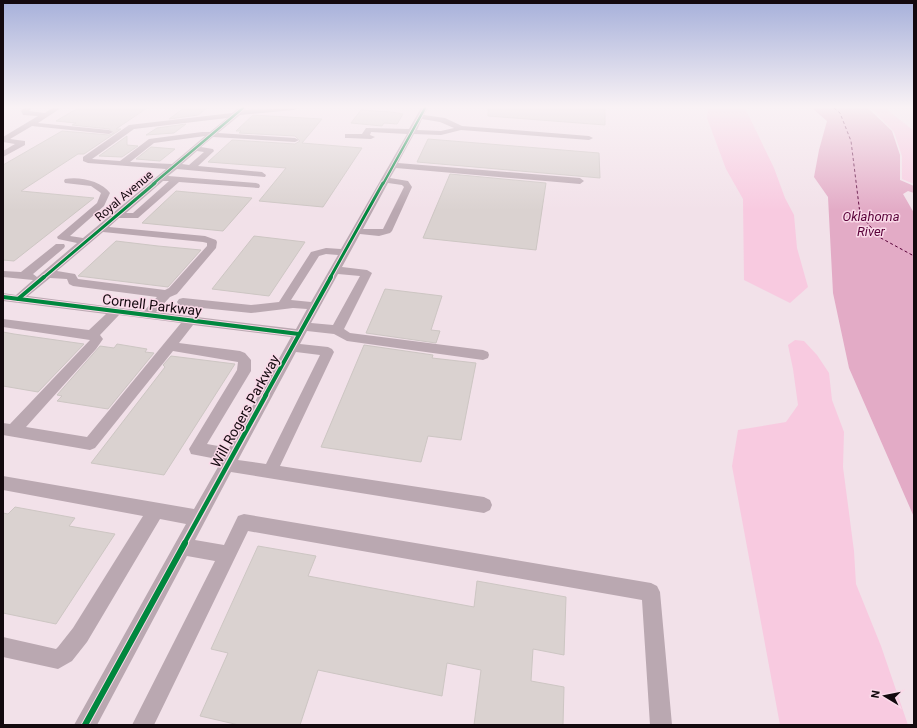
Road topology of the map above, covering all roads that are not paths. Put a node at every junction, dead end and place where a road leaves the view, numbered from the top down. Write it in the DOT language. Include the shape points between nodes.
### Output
graph roads {
  1 [pos="15,142"];
  2 [pos="110,142"];
  3 [pos="151,142"];
  4 [pos="159,142"];
  5 [pos="204,142"];
  6 [pos="406,142"];
  7 [pos="198,147"];
  8 [pos="3,155"];
  9 [pos="122,164"];
  10 [pos="393,165"];
  11 [pos="174,167"];
  12 [pos="191,168"];
  13 [pos="262,175"];
  14 [pos="161,178"];
  15 [pos="177,179"];
  16 [pos="385,180"];
  17 [pos="68,181"];
  18 [pos="580,181"];
  19 [pos="256,186"];
  20 [pos="98,207"];
  21 [pos="121,212"];
  22 [pos="102,228"];
  23 [pos="357,231"];
  24 [pos="86,242"];
  25 [pos="60,246"];
  26 [pos="345,252"];
  27 [pos="335,270"];
  28 [pos="3,274"];
  29 [pos="24,276"];
  30 [pos="46,276"];
  31 [pos="166,294"];
  32 [pos="3,297"];
  33 [pos="18,299"];
  34 [pos="183,302"];
  35 [pos="282,306"];
  36 [pos="315,306"];
  37 [pos="116,311"];
  38 [pos="146,316"];
  39 [pos="190,321"];
  40 [pos="3,323"];
  41 [pos="301,330"];
  42 [pos="337,330"];
  43 [pos="92,335"];
  44 [pos="170,346"];
  45 [pos="292,347"];
  46 [pos="483,355"];
  47 [pos="8,430"];
  48 [pos="230,460"];
  49 [pos="270,471"];
  50 [pos="3,484"];
  51 [pos="484,505"];
  52 [pos="156,510"];
  53 [pos="198,518"];
  54 [pos="183,547"];
  55 [pos="228,554"];
  56 [pos="3,647"];
  57 [pos="85,725"];
  58 [pos="143,725"];
  59 [pos="661,725"];
  1 -- 8 [label="street" via="22,143"];
  2 -- 9 [label="street" via="86,159"];
  3 -- 9 [label="street"];
  4 -- 7 [label="street"];
  5 -- 7 [label="street, Royal Avenue"];
  6 -- 10 [label="street, Will Rogers Parkway"];
  7 -- 11 [label="street, Royal Avenue"];
  7 -- 12 [label="street" via="210,151"];
  9 -- 11 [label="street"];
  10 -- 16 [label="street, Will Rogers Parkway"];
  10 -- 18 [label="street"];
  11 -- 12 [label="street"];
  11 -- 14 [label="street, Royal Avenue"];
  12 -- 13 [label="street"];
  14 -- 15 [label="street"];
  14 -- 21 [label="street, Royal Avenue"];
  15 -- 19 [label="street"];
  15 -- 21 [label="street" via="137,214"];
  16 -- 23 [label="street, Will Rogers Parkway"];
  16 -- 23 [label="street" via="405,183 408,188 387,231"];
  17 -- 20 [label="street" via="93,184 102,188 106,194"];
  20 -- 21 [label="street"];
  20 -- 24 [label="street" via="62,237"];
  21 -- 22 [label="street, Royal Avenue"];
  22 -- 24 [label="street, Royal Avenue"];
  22 -- 31 [label="street" via="205,239 212,242 212,246 173,291"];
  23 -- 26 [label="street, Will Rogers Parkway"];
  24 -- 30 [label="street, Royal Avenue"];
  25 -- 29 [label="street"];
  26 -- 27 [label="street, Will Rogers Parkway"];
  26 -- 35 [label="street" via="326,251 315,254"];
  27 -- 36 [label="street, Will Rogers Parkway"];
  27 -- 42 [label="street" via="367,273"];
  28 -- 29 [label="street"];
  29 -- 30 [label="street"];
  30 -- 31 [label="street" via="71,276 73,282"];
  30 -- 33 [label="street, Royal Avenue"];
  31 -- 38 [label="street"];
  32 -- 33 [label="street, Cornell Parkway"];
  33 -- 37 [label="street, Cornell Parkway"];
  34 -- 35 [label="street" via="251,309"];
  35 -- 36 [label="street"];
  36 -- 41 [label="street, Will Rogers Parkway"];
  37 -- 38 [label="street, Cornell Parkway"];
  37 -- 43 [label="street"];
  38 -- 39 [label="street, Cornell Parkway"];
  39 -- 41 [label="street, Cornell Parkway"];
  39 -- 44 [label="street"];
  40 -- 43 [label="street"];
  41 -- 42 [label="street, Cornell Parkway"];
  41 -- 45 [label="street, Will Rogers Parkway"];
  42 -- 46 [label="street, Cornell Parkway" via="347,337"];
  43 -- 47 [label="street" via="97,339 92,346"];
  44 -- 47 [label="street" via="90,444"];
  44 -- 48 [label="street" via="240,356 245,360 244,371 196,449"];
  45 -- 48 [label="street, Will Rogers Parkway"];
  45 -- 49 [label="street" via="328,352"];
  48 -- 49 [label="street"];
  48 -- 53 [label="street, Will Rogers Parkway"];
  49 -- 51 [label="street"];
  50 -- 52 [label="street"];
  52 -- 53 [label="street"];
  52 -- 56 [label="street" via="80,635 65,654 58,659"];
  53 -- 54 [label="street, Will Rogers Parkway"];
  54 -- 55 [label="street"];
  54 -- 57 [label="street, Will Rogers Parkway"];
  55 -- 58 [label="street"];
  55 -- 59 [label="street" via="244,522 651,592"];
}
